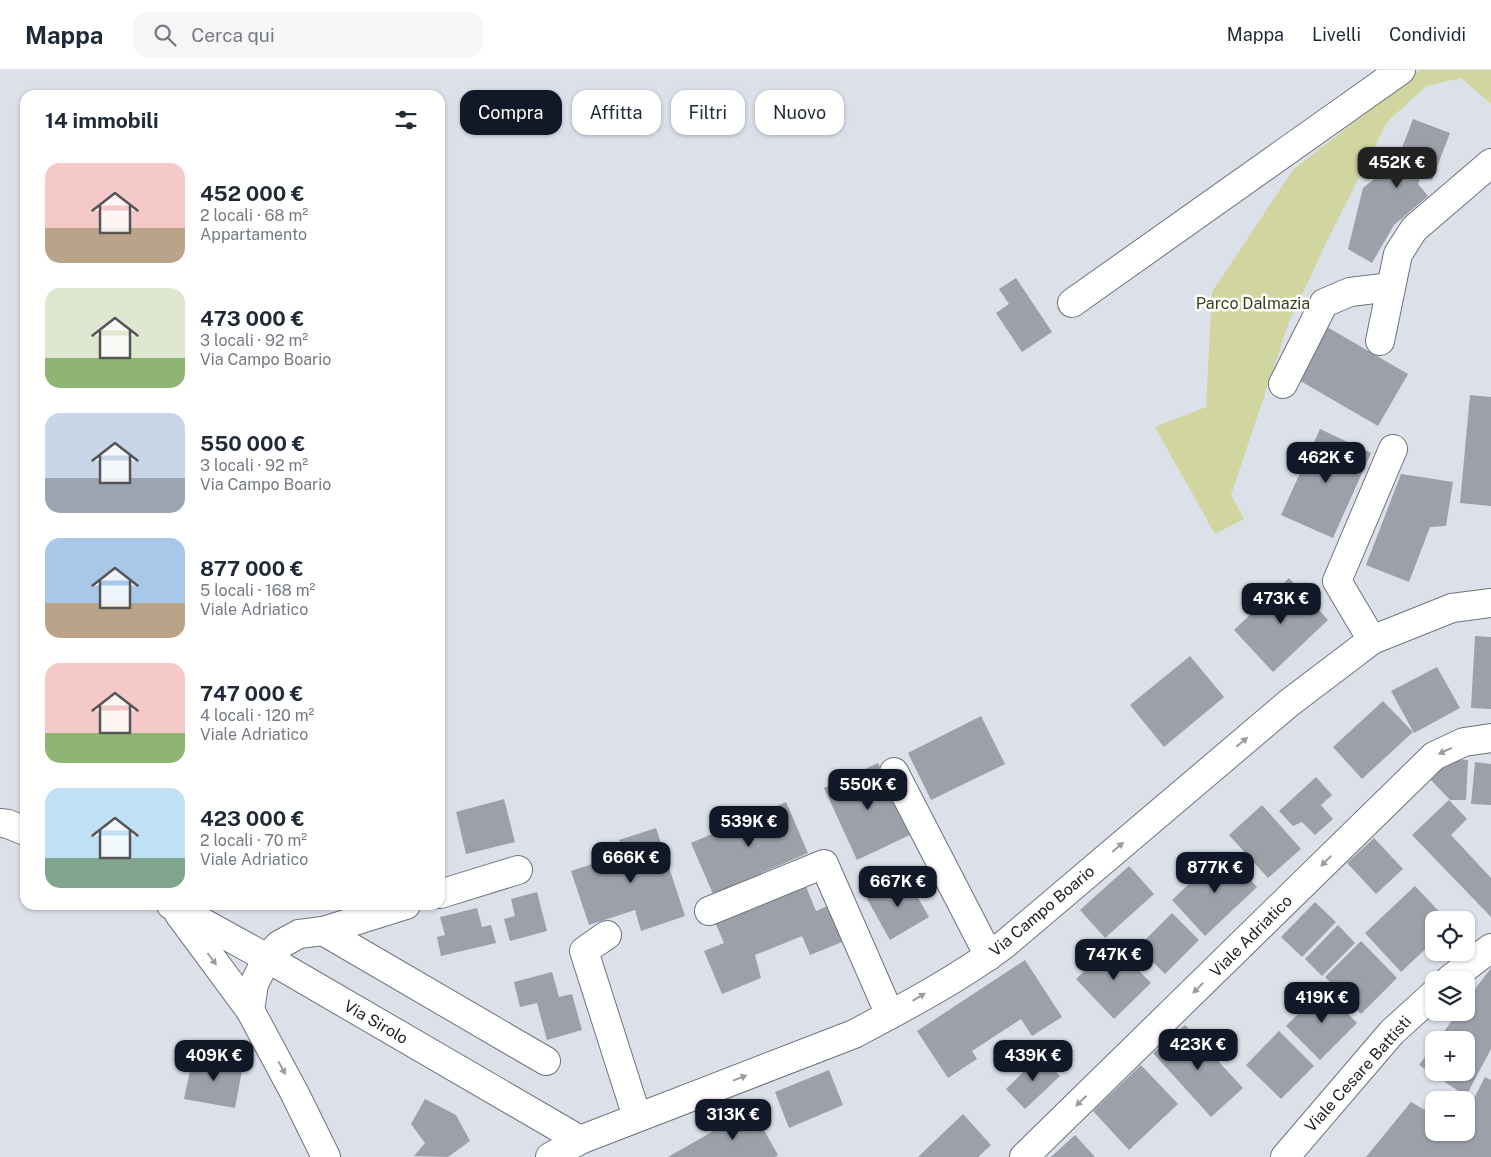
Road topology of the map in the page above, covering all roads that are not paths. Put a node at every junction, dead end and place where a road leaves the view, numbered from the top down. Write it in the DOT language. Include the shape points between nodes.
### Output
graph roads {
  1 [pos="1400,70"];
  2 [pos="1491,163"];
  3 [pos="1390,287"];
  4 [pos="1072,303"];
  5 [pos="1380,341"];
  6 [pos="1283,384"];
  7 [pos="1393,449"];
  8 [pos="1491,604"];
  9 [pos="1372,640"];
  10 [pos="1491,738"];
  11 [pos="894,772"];
  12 [pos="0,823"];
  13 [pos="20,829"];
  14 [pos="518,870"];
  15 [pos="445,892"];
  16 [pos="176,910"];
  17 [pos="181,910"];
  18 [pos="390,910"];
  19 [pos="709,911"];
  20 [pos="324,931"];
  21 [pos="607,935"];
  22 [pos="1491,948"];
  23 [pos="989,956"];
  24 [pos="267,958"];
  25 [pos="1461,971"];
  26 [pos="1425,1002"];
  27 [pos="250,1010"];
  28 [pos="890,1015"];
  29 [pos="546,1061"];
  30 [pos="637,1117"];
  31 [pos="580,1140"];
  32 [pos="326,1157"];
  33 [pos="550,1157"];
  34 [pos="1024,1157"];
  35 [pos="1285,1157"];
  1 -- 4 [label="street"];
  2 -- 3 [label="street" via="1414,229 1398,254"];
  3 -- 5 [label="street"];
  3 -- 6 [label="street" via="1350,292 1324,304"];
  7 -- 9 [label="street" via="1337,582"];
  8 -- 9 [label="street, Via Campo Boario" via="1452,608"];
  23 -- 9 [label="street, Via Campo Boario, one-way" via="1289,703"];
  10 -- 34 [label="street, Viale Adriatico, one-way" via="1464,742 1434,756"];
  11 -- 23 [label="street"];
  12 -- 13 [label="street"];
  14 -- 15 [label="street"];
  16 -- 27 [label="street, one-way"];
  17 -- 24 [label="street, Via Sirolo"];
  18 -- 20 [label="street"];
  19 -- 28 [label="street" via="824,864"];
  20 -- 24 [label="street" via="299,934 279,945"];
  20 -- 29 [label="street"];
  21 -- 30 [label="street" via="584,951"];
  22 -- 25 [label="street"];
  28 -- 23 [label="street, Via Campo Boario, one-way"];
  24 -- 27 [label="street" via="254,984"];
  24 -- 31 [label="street, Via Sirolo"];
  26 -- 35 [label="street, Viale Cesare Battisti" via="1392,1032"];
  27 -- 32 [label="street, one-way"];
  30 -- 28 [label="street, Via Campo Boario, one-way" via="854,1034"];
  30 -- 31 [label="street, Via Campo Boario"];
  31 -- 33 [label="street, Via Campo Boario"];
}
